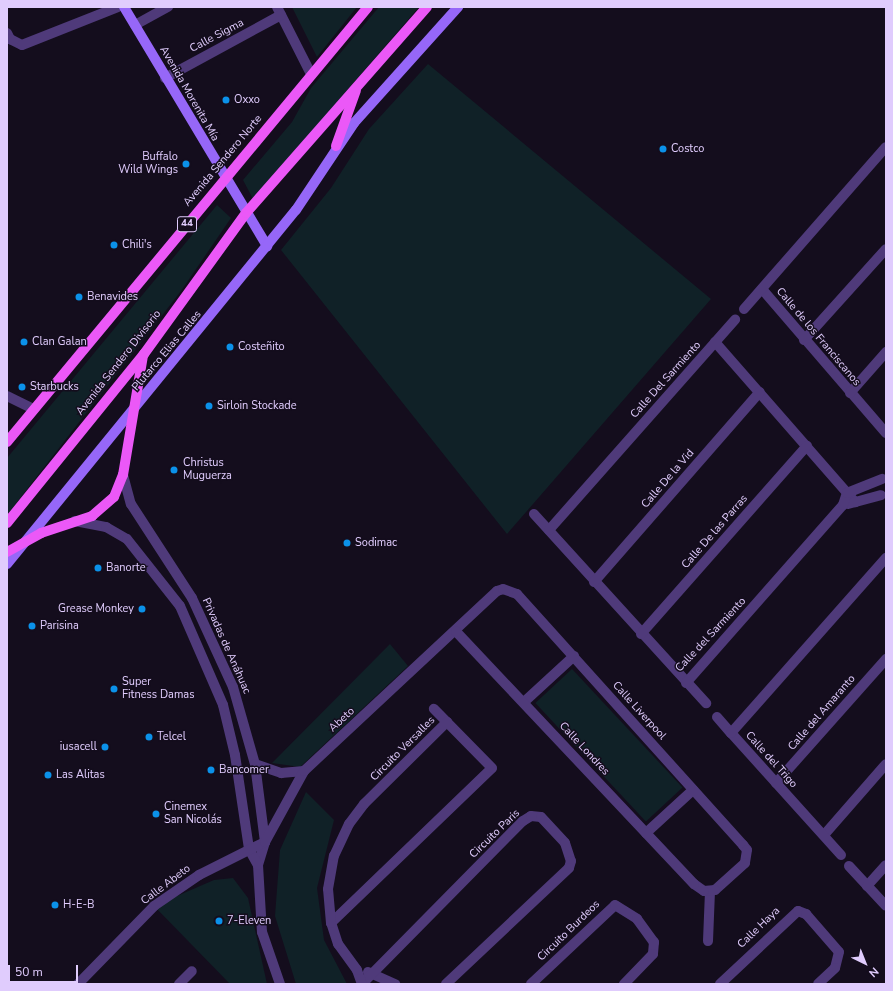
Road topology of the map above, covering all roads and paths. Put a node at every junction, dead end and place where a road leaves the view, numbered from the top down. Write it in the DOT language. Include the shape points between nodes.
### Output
graph roads {
  1 [pos="118,7"];
  2 [pos="124,7"];
  3 [pos="168,7"];
  4 [pos="368,7"];
  5 [pos="428,7"];
  6 [pos="458,7"];
  7 [pos="279,11"];
  8 [pos="135,25"];
  9 [pos="7,33"];
  10 [pos="311,74"];
  11 [pos="165,78"];
  12 [pos="358,83"];
  13 [pos="336,146"];
  14 [pos="886,147"];
  15 [pos="224,178"];
  16 [pos="246,213"];
  17 [pos="267,246"];
  18 [pos="886,249"];
  19 [pos="762,289"];
  20 [pos="744,308"];
  21 [pos="735,320"];
  22 [pos="804,340"];
  23 [pos="715,342"];
  24 [pos="886,352"];
  25 [pos="144,354"];
  26 [pos="760,392"];
  27 [pos="850,393"];
  28 [pos="7,396"];
  29 [pos="134,408"];
  30 [pos="34,409"];
  31 [pos="886,433"];
  32 [pos="7,442"];
  33 [pos="807,446"];
  34 [pos="123,475"];
  35 [pos="884,478"];
  36 [pos="847,492"];
  37 [pos="883,497"];
  38 [pos="854,502"];
  39 [pos="843,505"];
  40 [pos="534,514"];
  41 [pos="75,521"];
  42 [pos="7,523"];
  43 [pos="549,530"];
  44 [pos="26,541"];
  45 [pos="7,552"];
  46 [pos="886,558"];
  47 [pos="7,564"];
  48 [pos="594,582"];
  49 [pos="192,598"];
  50 [pos="180,606"];
  51 [pos="456,631"];
  52 [pos="641,634"];
  53 [pos="574,656"];
  54 [pos="886,659"];
  55 [pos="686,683"];
  56 [pos="524,702"];
  57 [pos="706,703"];
  58 [pos="434,709"];
  59 [pos="717,717"];
  60 [pos="447,722"];
  61 [pos="731,733"];
  62 [pos="255,764"];
  63 [pos="886,764"];
  64 [pos="304,771"];
  65 [pos="776,783"];
  66 [pos="693,790"];
  67 [pos="646,833"];
  68 [pos="824,835"];
  69 [pos="265,842"];
  70 [pos="249,849"];
  71 [pos="841,855"];
  72 [pos="258,865"];
  73 [pos="886,865"];
  74 [pos="849,866"];
  75 [pos="867,886"];
  76 [pos="710,891"];
  77 [pos="886,906"];
  78 [pos="330,923"];
  79 [pos="708,940"];
  80 [pos="357,970"];
  81 [pos="192,971"];
  82 [pos="373,972"];
  83 [pos="78,984"];
  84 [pos="179,984"];
  85 [pos="280,984"];
  86 [pos="362,984"];
  87 [pos="394,984"];
  88 [pos="446,984"];
  89 [pos="531,984"];
  90 [pos="624,984"];
  91 [pos="720,984"];
  92 [pos="818,984"];
  1 -- 9 [label="street" via="22,45 10,39"];
  2 -- 8 [label="street, Avenida Morenita Mía"];
  3 -- 8 [label="street"];
  4 -- 10 [label="main road, Avenida Sendero Norte / 44"];
  5 -- 12 [label="main road"];
  6 -- 13 [label="street"];
  7 -- 10 [label="street"];
  7 -- 11 [label="street, Calle Sigma"];
  8 -- 11 [label="street, Avenida Morenita Mía"];
  10 -- 15 [label="main road, Avenida Sendero Norte / 44"];
  11 -- 15 [label="street, Avenida Morenita Mía"];
  12 -- 13 [label="main road"];
  12 -- 16 [label="main road"];
  13 -- 17 [label="street, Plutarco Elias Calles" via="316,182"];
  14 -- 19 [label="street, Calle de los Franciscanos"];
  15 -- 16 [label="street, Avenida Morenita Mía"];
  15 -- 30 [label="main road, Avenida Sendero Norte / 44"];
  16 -- 17 [label="street, Avenida Morenita Mía"];
  16 -- 25 [label="main road, Avenida Sendero Divisorio"];
  17 -- 29 [label="street, Plutarco Elias Calles"];
  18 -- 22 [label="street"];
  19 -- 20 [label="street"];
  19 -- 22 [label="street, Calle de los Franciscanos"];
  21 -- 23 [label="street"];
  22 -- 27 [label="street, Calle de los Franciscanos"];
  23 -- 26 [label="street, Calle Del Sarmiento"];
  23 -- 43 [label="street, Calle Del Sarmiento"];
  24 -- 27 [label="street"];
  25 -- 29 [label="main road"];
  25 -- 42 [label="main road, Avenida Sendero Divisorio"];
  26 -- 33 [label="street, Calle Del Sarmiento"];
  26 -- 48 [label="street, Calle De la Vid"];
  27 -- 31 [label="street, Calle de los Franciscanos"];
  28 -- 30 [label="street"];
  29 -- 34 [label="main road"];
  29 -- 44 [label="street, Plutarco Elias Calles"];
  30 -- 32 [label="main road, Avenida Sendero Norte / 44"];
  33 -- 36 [label="street, Calle Del Sarmiento"];
  33 -- 52 [label="street, Calle De las Parras"];
  34 -- 41 [label="main road" via="114,497 104,508"];
  34 -- 49 [label="street, Privadas de Anáhuac" via="125,489 141,522"];
  35 -- 36 [label="street"];
  35 -- 37 [label="street"];
  36 -- 38 [label="street, Calle Del Sarmiento"];
  36 -- 39 [label="street"];
  37 -- 38 [label="street"];
  38 -- 39 [label="street"];
  39 -- 55 [label="street, Calle del Sarmiento"];
  40 -- 43 [label="street, Calle del Sarmiento"];
  41 -- 44 [label="main road"];
  41 -- 50 [label="street, Privadas de Anáhuac" via="106,527 126,539"];
  43 -- 48 [label="street, Calle del Sarmiento"];
  44 -- 45 [label="main road"];
  44 -- 47 [label="street, Plutarco Elias Calles"];
  46 -- 61 [label="street, Calle del Trigo"];
  48 -- 52 [label="street, Calle del Sarmiento"];
  49 -- 50 [label="street"];
  49 -- 62 [label="street, Privadas de Anáhuac" via="233,687"];
  50 -- 70 [label="street, Privadas de Anáhuac" via="223,705 236,755"];
  51 -- 53 [label="street, Calle Liverpool" via="497,591 506,589 517,594"];
  51 -- 56 [label="street, Calle Londres"];
  51 -- 64 [label="street, Abeto"];
  52 -- 55 [label="street, Calle del Sarmiento"];
  53 -- 56 [label="street"];
  53 -- 66 [label="street, Calle Liverpool"];
  54 -- 65 [label="street, Calle del Amaranto"];
  55 -- 57 [label="street"];
  56 -- 67 [label="street, Calle Londres"];
  58 -- 60 [label="street"];
  59 -- 61 [label="street"];
  60 -- 78 [label="street, Circuito Versalles" via="364,804 349,824 334,856 329,875"];
  60 -- 78 [label="street, Circuito Versalles" via="491,765 491,770"];
  61 -- 65 [label="street, Calle del Trigo"];
  62 -- 64 [label="street" via="281,773"];
  62 -- 69 [label="street, Privadas de Anáhuac"];
  63 -- 68 [label="street"];
  64 -- 69 [label="street, Abeto"];
  65 -- 68 [label="street, Calle del Trigo"];
  66 -- 67 [label="street"];
  66 -- 76 [label="street, Calle Liverpool" via="743,845 747,855 745,863"];
  67 -- 76 [label="street, Calle Londres" via="694,884"];
  68 -- 71 [label="street, Calle del Trigo"];
  69 -- 70 [label="street, Calle Abeto"];
  69 -- 72 [label="street, Privadas de Anáhuac"];
  70 -- 72 [label="street, Privadas de Anáhuac"];
  70 -- 83 [label="street, Calle Abeto" via="199,875 154,906"];
  72 -- 85 [label="street, Privadas de Anáhuac" via="262,932"];
  73 -- 75 [label="street"];
  74 -- 75 [label="street"];
  75 -- 77 [label="street"];
  76 -- 79 [label="street"];
  78 -- 80 [label="street, Circuito Paris" via="340,949"];
  80 -- 82 [label="street"];
  80 -- 86 [label="street, Circuito Paris"];
  81 -- 84 [label="street"];
  82 -- 86 [label="street, Circuito Paris"];
  82 -- 87 [label="street"];
  82 -- 88 [label="street, Circuito Paris" via="524,821 531,816 541,817 565,844 571,861 569,868"];
  89 -- 90 [label="street, Circuito Burdeos" via="615,905 637,919 654,942 653,954"];
  91 -- 92 [label="street, Calle Haya" via="798,911 806,914 839,952 835,968"];
}
